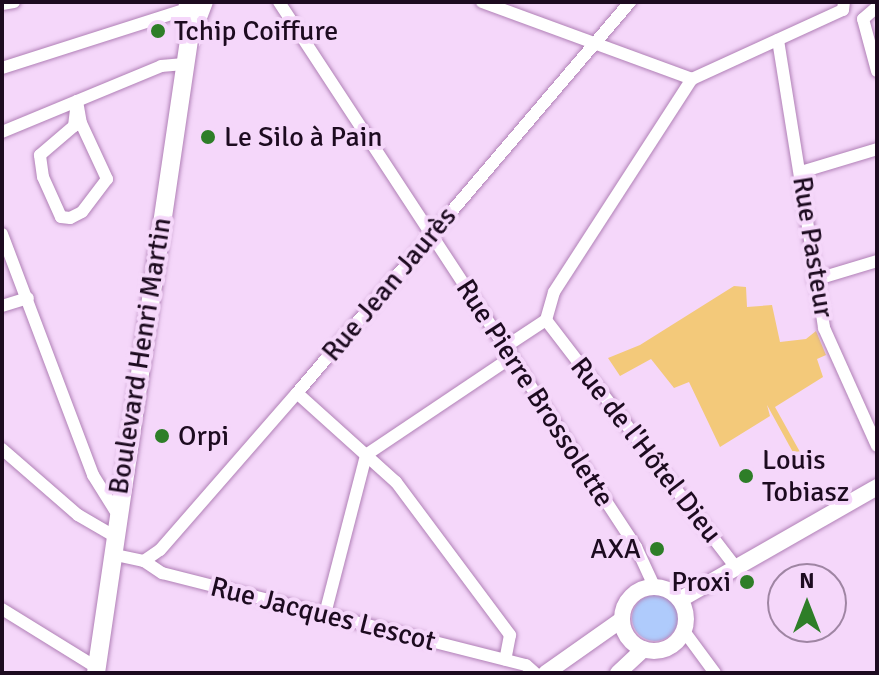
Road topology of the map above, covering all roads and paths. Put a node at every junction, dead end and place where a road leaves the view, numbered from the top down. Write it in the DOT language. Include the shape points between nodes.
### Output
graph roads {
  1 [pos="14,2"];
  2 [pos="279,2"];
  3 [pos="482,2"];
  4 [pos="630,2"];
  5 [pos="2,4"];
  6 [pos="193,4"];
  7 [pos="844,6"];
  8 [pos="877,7"];
  9 [pos="863,19"];
  10 [pos="778,40"];
  11 [pos="594,43"];
  12 [pos="184,64"];
  13 [pos="2,68"];
  14 [pos="877,71"];
  15 [pos="692,79"];
  16 [pos="77,101"];
  17 [pos="2,132"];
  18 [pos="877,149"];
  19 [pos="801,172"];
  20 [pos="431,233"];
  21 [pos="2,234"];
  22 [pos="877,261"];
  23 [pos="814,280"];
  24 [pos="28,298"];
  25 [pos="2,306"];
  26 [pos="546,320"];
  27 [pos="508,352"];
  28 [pos="297,393"];
  29 [pos="877,446"];
  30 [pos="2,449"];
  31 [pos="366,455"];
  32 [pos="877,487"];
  33 [pos="116,512"];
  34 [pos="113,545"];
  35 [pos="144,561"];
  36 [pos="734,565"];
  37 [pos="654,586"];
  38 [pos="681,599"];
  39 [pos="2,609"];
  40 [pos="325,614"];
  41 [pos="621,620"];
  42 [pos="684,631"];
  43 [pos="644,649"];
  44 [pos="505,660"];
  45 [pos="96,670"];
  46 [pos="535,673"];
  47 [pos="546,673"];
  48 [pos="618,673"];
  49 [pos="715,673"];
  1 -- 5 [label="street"];
  2 -- 20 [label="street, Rue Pierre Brossolette"];
  3 -- 11 [label="street"];
  4 -- 11 [label="street, Rue Jean Jaurès"];
  6 -- 12 [label="main road, Boulevard Henri Martin"];
  6 -- 13 [label="street"];
  7 -- 9 [label="street"];
  7 -- 10 [label="street"];
  8 -- 9 [label="street"];
  9 -- 14 [label="street"];
  10 -- 15 [label="street"];
  10 -- 19 [label="street, Rue Pasteur"];
  11 -- 15 [label="street"];
  11 -- 20 [label="street, Rue Jean Jaurès"];
  12 -- 16 [label="street" via="161,66"];
  12 -- 33 [label="main road, Boulevard Henri Martin"];
  15 -- 26 [label="street" via="554,292"];
  16 -- 16 [label="street" via="74,126 40,155 43,177 61,217 70,218 82,212 107,179 81,123"];
  16 -- 17 [label="street"];
  18 -- 19 [label="street"];
  19 -- 23 [label="street, Rue Pasteur"];
  20 -- 27 [label="street, Rue Pierre Brossolette"];
  20 -- 28 [label="street, Rue Jean Jaurès"];
  21 -- 24 [label="street"];
  22 -- 23 [label="street"];
  23 -- 29 [label="street, Rue Pasteur" via="824,328"];
  24 -- 25 [label="street"];
  24 -- 33 [label="street" via="93,475"];
  26 -- 27 [label="street"];
  26 -- 36 [label="street, Rue de l'Hôtel Dieu"];
  27 -- 31 [label="street"];
  27 -- 37 [label="street, Rue Pierre Brossolette" via="636,547"];
  28 -- 31 [label="street"];
  28 -- 35 [label="street, Rue Jean Jaurès" via="160,550"];
  30 -- 34 [label="street, Rue Jacques Lescot"];
  31 -- 40 [label="street"];
  31 -- 44 [label="street" via="396,482 510,635"];
  32 -- 36 [label="street"];
  33 -- 34 [label="main road, Boulevard Henri Martin"];
  34 -- 35 [label="street, Rue Jacques Lescot"];
  34 -- 45 [label="main road, Boulevard Henri Martin"];
  35 -- 40 [label="street, Rue Jacques Lescot" via="162,573"];
  36 -- 38 [label="street"];
  37 -- 38 [label="street"];
  37 -- 41 [label="street" via="634,592"];
  38 -- 42 [label="street"];
  39 -- 45 [label="street"];
  40 -- 44 [label="street, Rue Jacques Lescot"];
  41 -- 43 [label="street" via="628,638"];
  41 -- 47 [label="street"];
  42 -- 43 [label="street" via="663,650"];
  42 -- 49 [label="street"];
  43 -- 48 [label="street"];
  44 -- 46 [label="street, Rue Jacques Lescot"];
}
